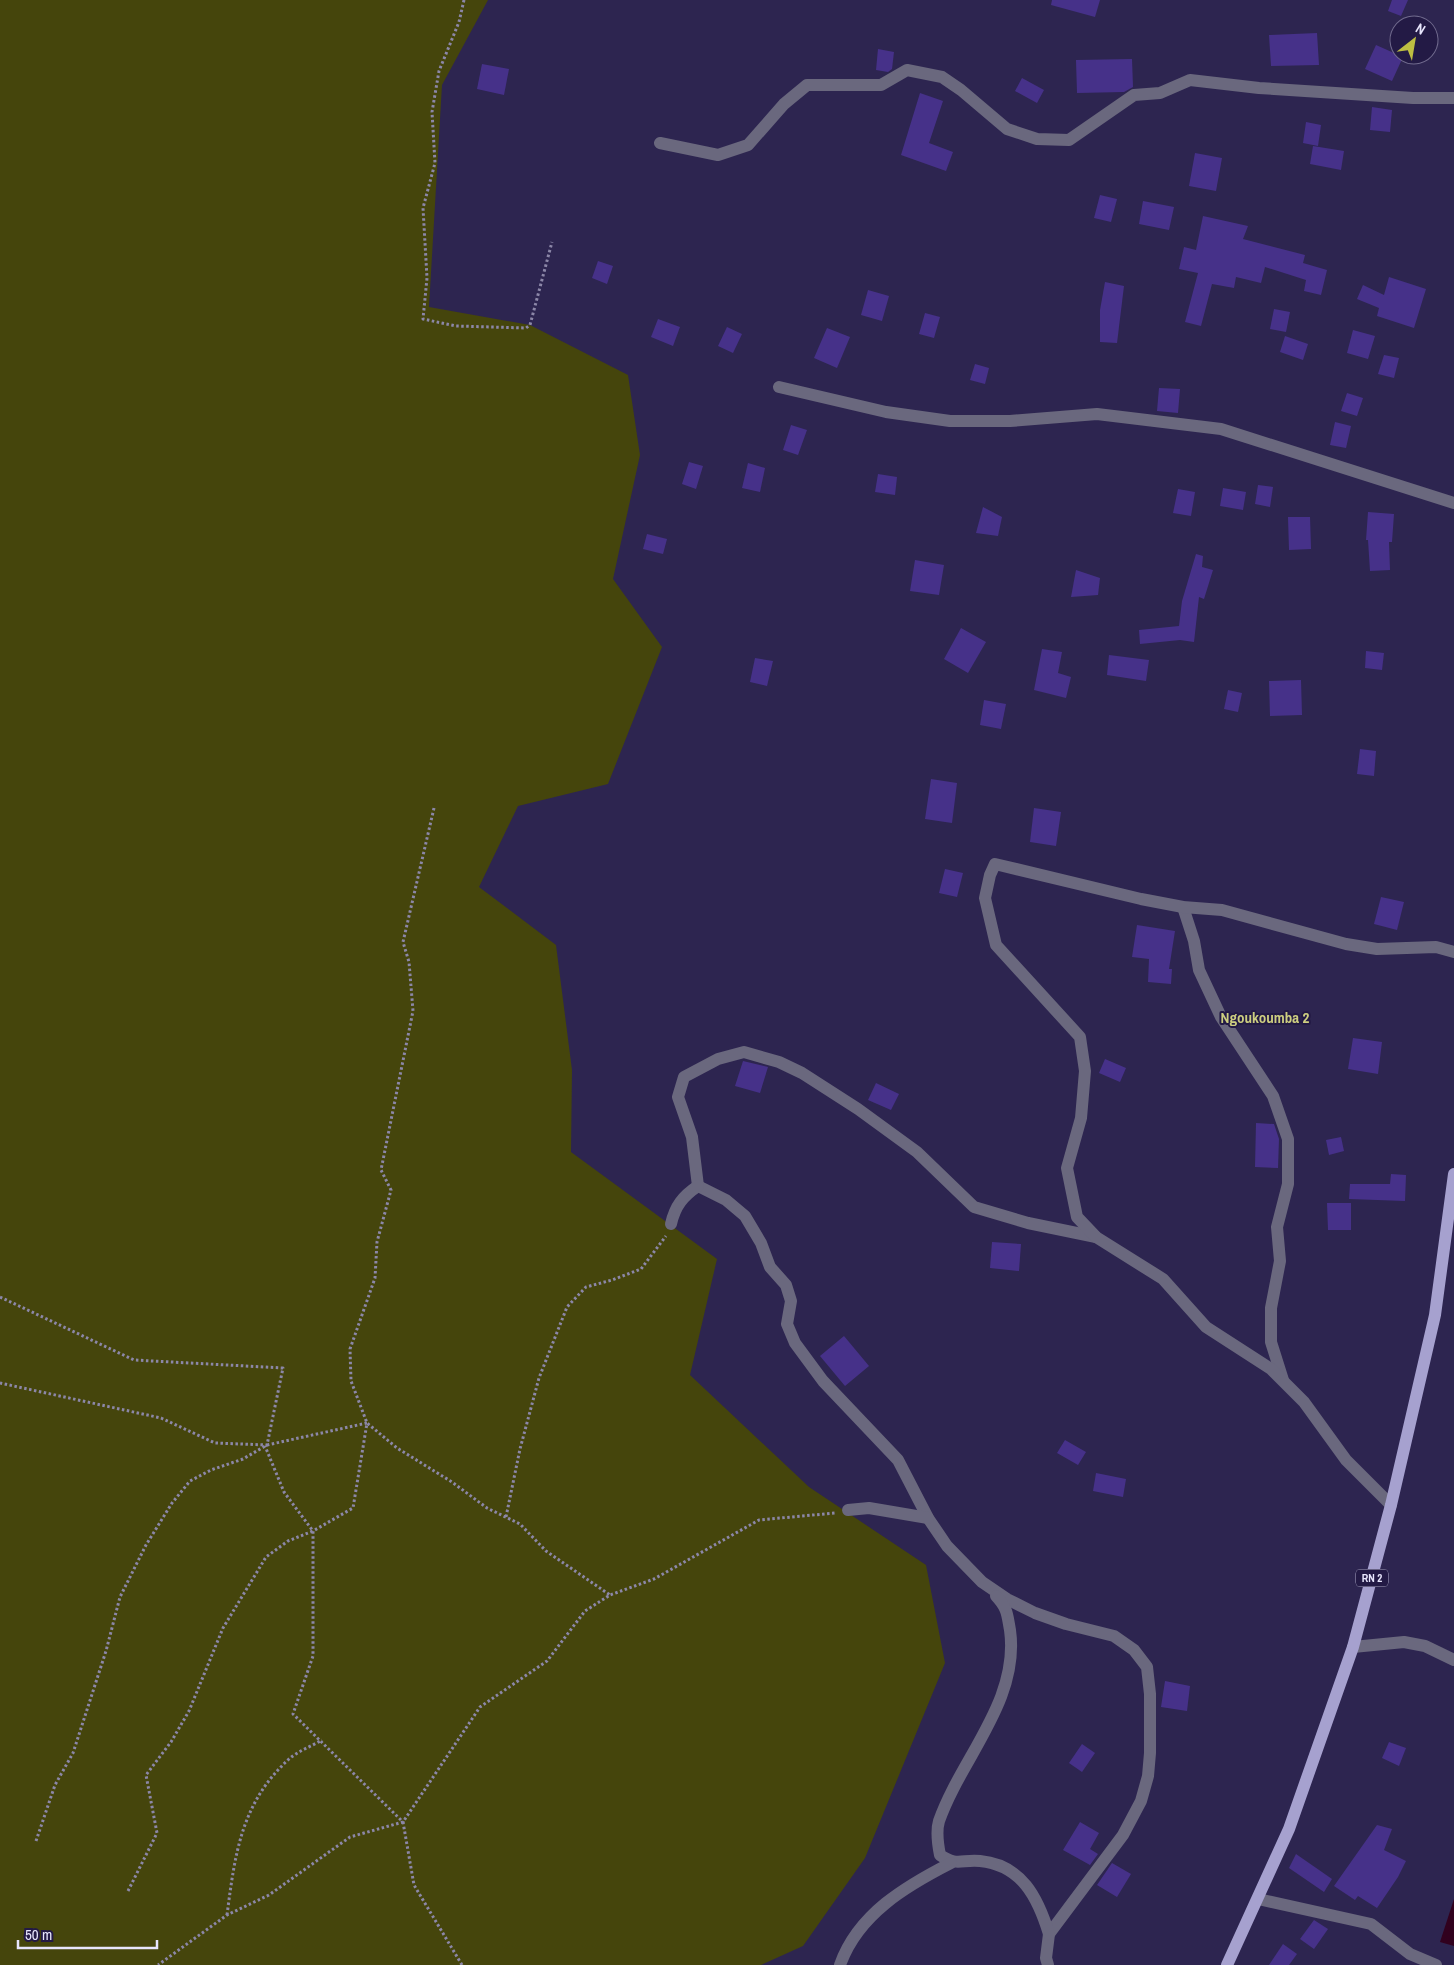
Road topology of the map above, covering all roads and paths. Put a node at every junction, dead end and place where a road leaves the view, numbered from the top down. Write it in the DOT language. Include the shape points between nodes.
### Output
graph roads {
  1 [pos="464,0"];
  2 [pos="1454,98"];
  3 [pos="660,143"];
  4 [pos="552,242"];
  5 [pos="779,387"];
  6 [pos="1454,502"];
  7 [pos="434,808"];
  8 [pos="1183,907"];
  9 [pos="1454,952"];
  10 [pos="1454,1174"];
  11 [pos="698,1186"];
  12 [pos="671,1224"];
  13 [pos="1096,1237"];
  14 [pos="0,1297"];
  15 [pos="1284,1382"];
  16 [pos="0,1383"];
  17 [pos="367,1423"];
  18 [pos="266,1445"];
  19 [pos="1391,1506"];
  20 [pos="848,1510"];
  21 [pos="506,1517"];
  22 [pos="928,1518"];
  23 [pos="313,1532"];
  24 [pos="982,1582"];
  25 [pos="610,1595"];
  26 [pos="1353,1647"];
  27 [pos="1454,1660"];
  28 [pos="322,1740"];
  29 [pos="403,1822"];
  30 [pos="36,1842"];
  31 [pos="951,1863"];
  32 [pos="128,1891"];
  33 [pos="1258,1899"];
  34 [pos="227,1915"];
  35 [pos="1049,1934"];
  36 [pos="158,1965"];
  37 [pos="462,1965"];
  38 [pos="840,1965"];
  39 [pos="1048,1965"];
  40 [pos="1227,1965"];
  41 [pos="1436,1965"];
  1 -- 4 [label="path" via="459,22 439,71 432,112 435,163 423,208 428,278 423,319 456,326 526,328 530,325"];
  2 -- 3 [label="street" via="1259,88 1190,80 1160,93 1134,95 1069,140 1037,139 1008,129 942,77 907,70 881,85 807,85 784,104 748,146 718,155"];
  5 -- 6 [label="street" via="886,412 950,422 1096,414 1221,429"];
  7 -- 17 [label="path" via="403,942 409,962 413,1011 381,1170 391,1190 377,1242 375,1278 350,1349 351,1381"];
  8 -- 9 [label="street" via="1222,910 1346,944 1377,949 1436,947"];
  8 -- 13 [label="street" via="1063,879 1027,874 995,864 990,876 985,898 996,945 1080,1038 1085,1071 1081,1118 1067,1168 1077,1217"];
  8 -- 15 [label="street" via="1199,970 1220,1018 1273,1096 1288,1139 1288,1184 1277,1227 1280,1261 1271,1308 1271,1342"];
  10 -- 19 [label="main road, RN 2" via="1434,1315"];
  11 -- 12 [label="street" via="683,1196"];
  11 -- 13 [label="street" via="692,1138 678,1097 684,1077 718,1059 744,1052 778,1062 802,1074 858,1109 917,1152 974,1207 1028,1223"];
  11 -- 22 [label="street" via="726,1200 745,1216 770,1267 786,1285 791,1301 787,1324 795,1343 823,1381 898,1460"];
  12 -- 21 [label="path" via="664,1242 641,1269 586,1287 567,1307 539,1378"];
  13 -- 15 [label="street" via="1163,1279 1206,1327 1271,1369"];
  14 -- 18 [label="path" via="134,1360 283,1368"];
  15 -- 19 [label="street" via="1304,1402 1346,1460"];
  16 -- 18 [label="path" via="161,1418 215,1443"];
  17 -- 18 [label="path"];
  17 -- 21 [label="path" via="397,1448 487,1508"];
  17 -- 23 [label="path" via="353,1508"];
  18 -- 23 [label="path" via="284,1492"];
  18 -- 30 [label="path" via="243,1459 190,1481 146,1545 120,1597 73,1753 55,1785"];
  19 -- 26 [label="main road, RN 2"];
  20 -- 22 [label="street" via="869,1508"];
  20 -- 25 [label="path" via="759,1520 654,1579"];
  21 -- 25 [label="path" via="520,1524 546,1551"];
  22 -- 24 [label="street" via="947,1546"];
  23 -- 28 [label="path" via="312,1656 293,1714"];
  23 -- 32 [label="path" via="266,1556 223,1628 188,1711 146,1775 157,1833"];
  24 -- 31 [label="street" via="1006,1607 1012,1644 1004,1688 938,1822 940,1855"];
  24 -- 35 [label="street" via="1035,1613 1114,1636 1134,1650 1147,1667 1150,1753 1141,1801 1123,1835"];
  25 -- 29 [label="path" via="585,1611 546,1661 480,1706"];
  26 -- 27 [label="street" via="1404,1642 1425,1646"];
  26 -- 33 [label="main road, RN 2" via="1289,1829"];
  28 -- 29 [label="path"];
  28 -- 34 [label="path" via="290,1758 264,1788 246,1819 235,1855"];
  29 -- 34 [label="path" via="350,1837 269,1895"];
  29 -- 37 [label="path" via="414,1885"];
  31 -- 35 [label="street" via="979,1860 1002,1865 1020,1878 1040,1904"];
  31 -- 38 [label="street" via="918,1880 868,1917"];
  33 -- 40 [label="main road, RN 2"];
  33 -- 41 [label="street" via="1371,1924 1410,1954"];
  34 -- 36 [label="path"];
  35 -- 39 [label="street"];
}
